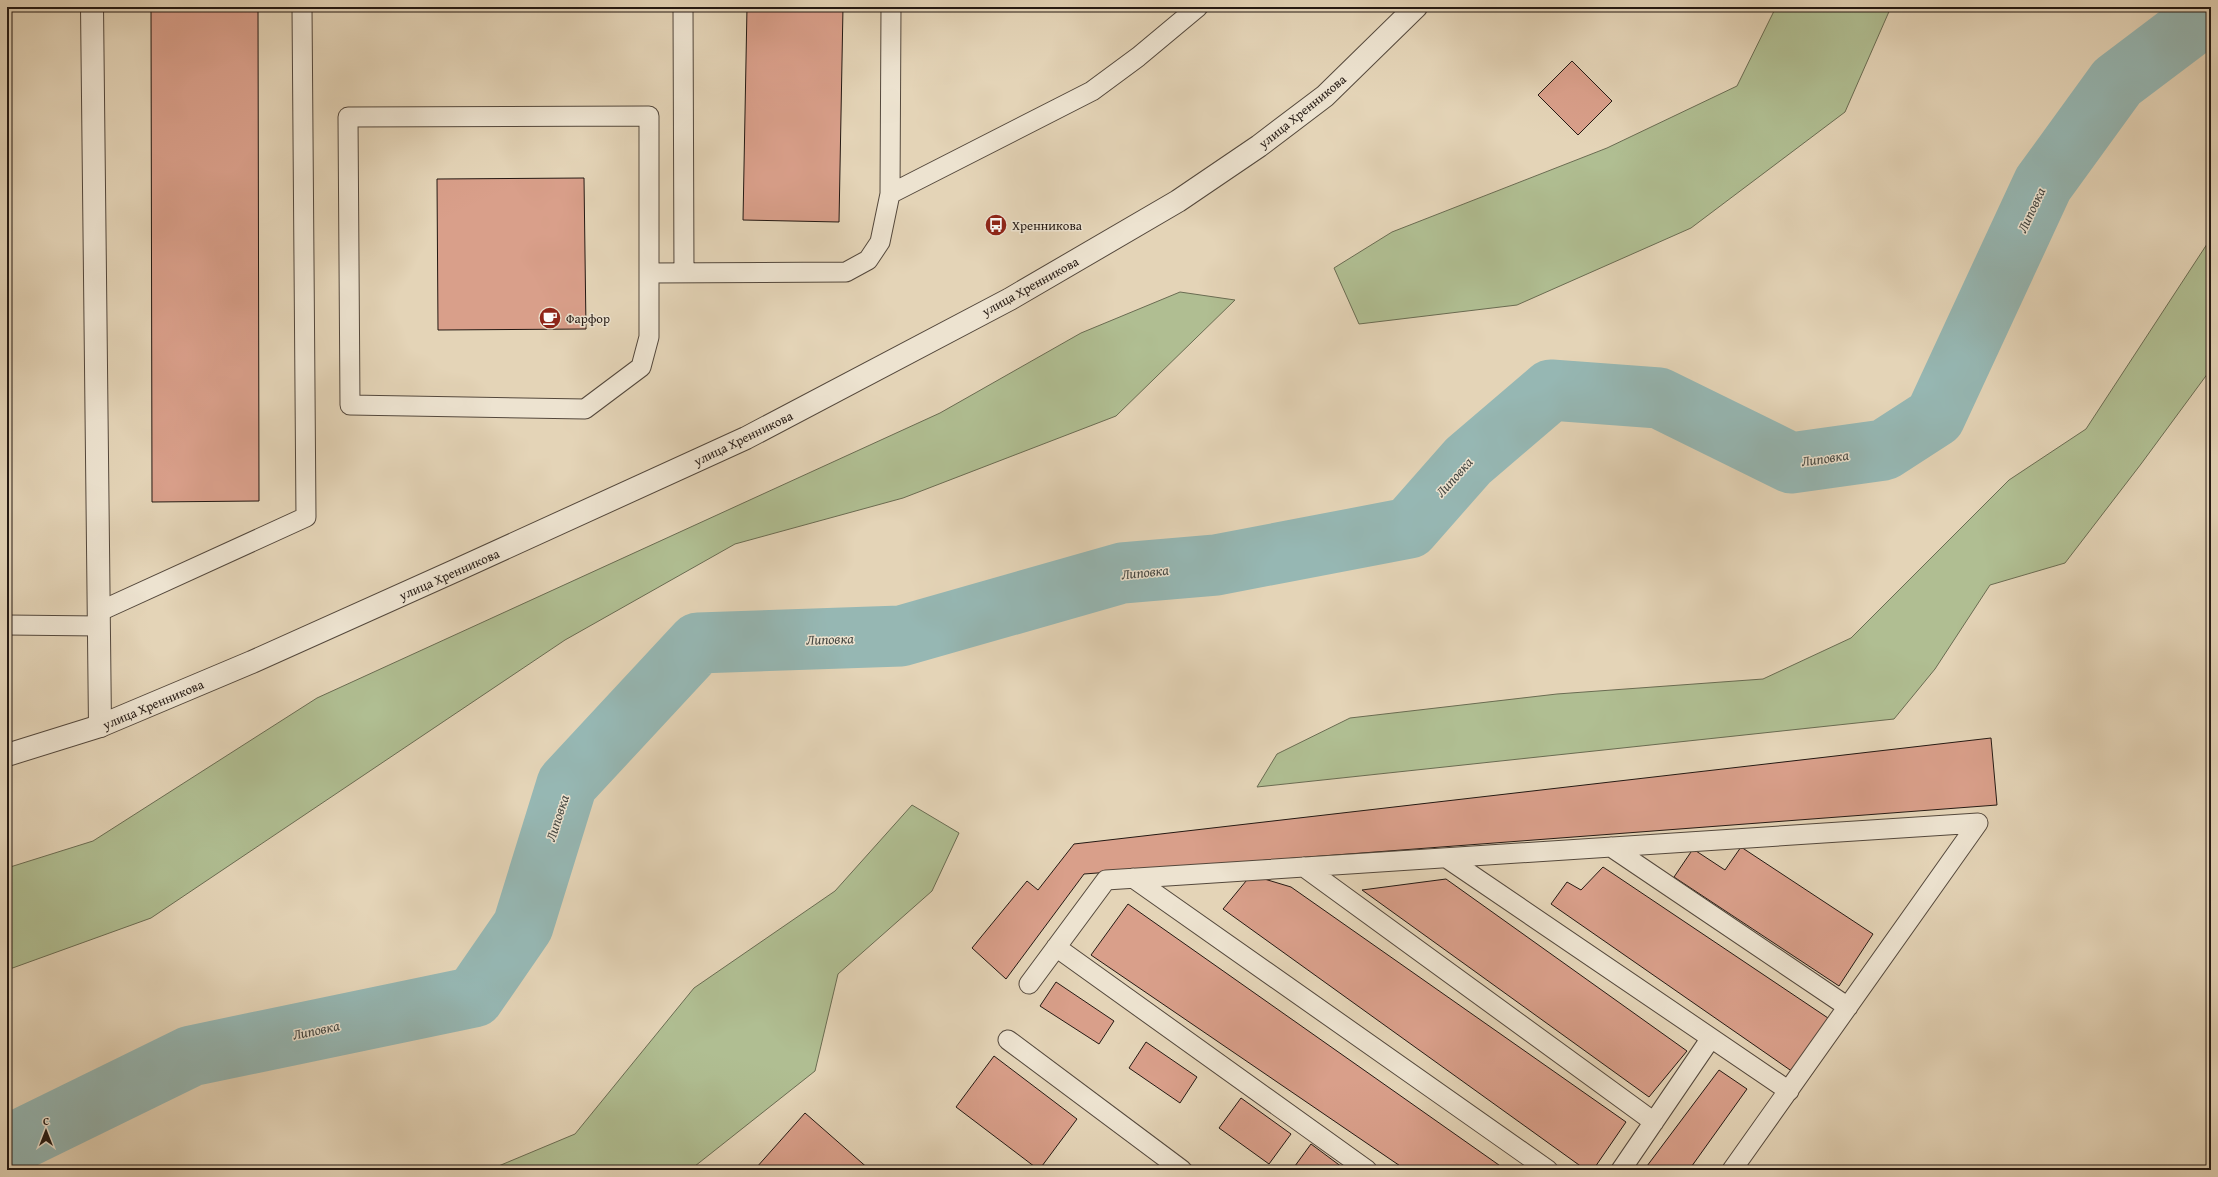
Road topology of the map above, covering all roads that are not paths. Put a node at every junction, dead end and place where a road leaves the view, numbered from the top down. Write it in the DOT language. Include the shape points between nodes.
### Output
graph roads {
  1 [pos="92,7"];
  2 [pos="302,7"];
  3 [pos="683,7"];
  4 [pos="891,7"];
  5 [pos="1198,7"];
  6 [pos="1416,7"];
  7 [pos="890,194"];
  8 [pos="650,274"];
  9 [pos="684,274"];
  10 [pos="98,619"];
  11 [pos="7,625"];
  12 [pos="100,726"];
  13 [pos="7,755"];
  14 [pos="1611,846"];
  15 [pos="1448,859"];
  16 [pos="1304,867"];
  17 [pos="1133,878"];
  18 [pos="1056,948"];
  19 [pos="1029,984"];
  20 [pos="1848,1007"];
  21 [pos="1711,1038"];
  22 [pos="1008,1040"];
  23 [pos="1789,1091"];
  24 [pos="1654,1122"];
  25 [pos="1182,1170"];
  26 [pos="1367,1170"];
  27 [pos="1548,1170"];
  28 [pos="1621,1170"];
  29 [pos="1732,1170"];
  1 -- 10 [label="street"];
  2 -- 10 [label="lane" via="306,517"];
  3 -- 9 [label="lane"];
  4 -- 7 [label="lane"];
  5 -- 7 [label="lane" via="1092,91"];
  6 -- 12 [label="street, улица Хренникова" via="1325,96 1259,146 1178,201 1010,299 746,438 252,662"];
  7 -- 9 [label="lane" via="880,242 868,260 846,272"];
  8 -- 8 [label="lane" via="649,337 641,367 585,409 350,405 348,117 649,116"];
  8 -- 9 [label="lane"];
  10 -- 11 [label="lane"];
  10 -- 12 [label="street"];
  12 -- 13 [label="street, улица Хренникова"];
  14 -- 15 [label="lane"];
  14 -- 20 [label="lane"];
  14 -- 20 [label="lane" via="1978,823"];
  15 -- 16 [label="lane"];
  15 -- 21 [label="lane"];
  16 -- 17 [label="lane"];
  16 -- 24 [label="lane"];
  17 -- 18 [label="lane" via="1106,880"];
  17 -- 27 [label="lane"];
  18 -- 19 [label="lane"];
  18 -- 26 [label="lane"];
  20 -- 23 [label="lane"];
  21 -- 23 [label="lane"];
  21 -- 24 [label="lane"];
  22 -- 25 [label="lane"];
  23 -- 29 [label="lane"];
  24 -- 28 [label="lane"];
}
